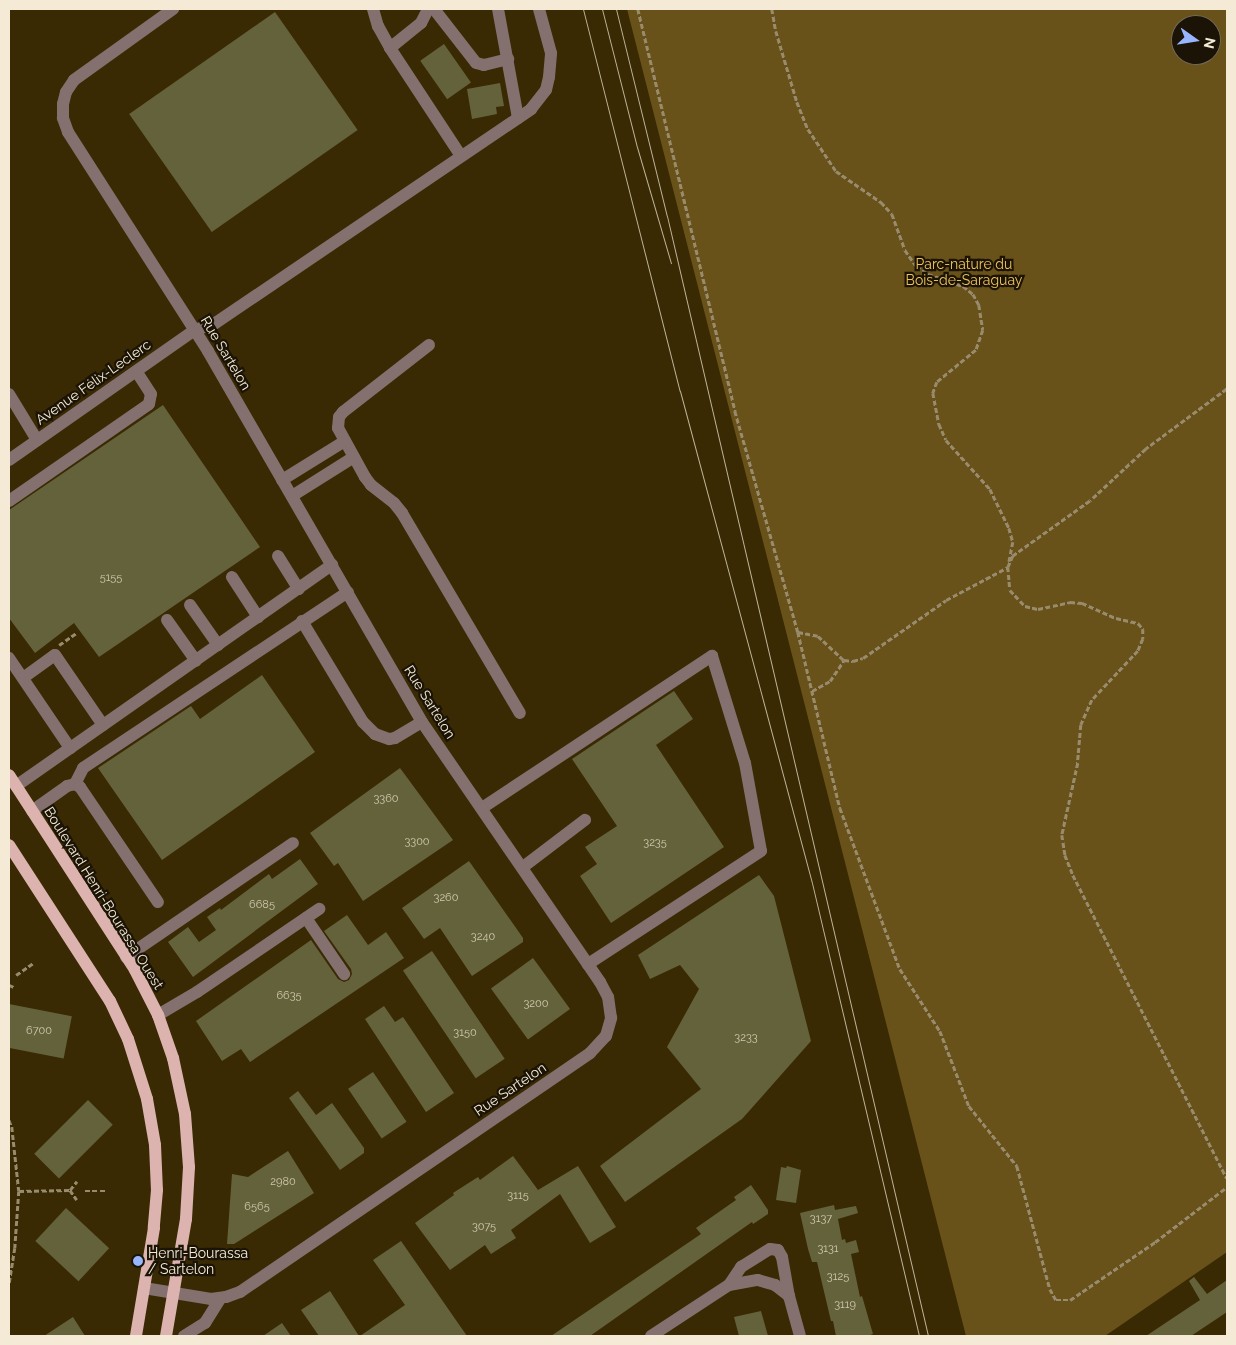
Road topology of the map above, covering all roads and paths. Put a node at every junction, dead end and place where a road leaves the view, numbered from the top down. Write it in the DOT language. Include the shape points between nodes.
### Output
graph roads {
  1 [pos="173,9"];
  2 [pos="373,9"];
  3 [pos="428,9"];
  4 [pos="434,9"];
  5 [pos="498,9"];
  6 [pos="539,9"];
  7 [pos="638,9"];
  8 [pos="772,9"];
  9 [pos="390,48"];
  10 [pos="508,60"];
  11 [pos="518,118"];
  12 [pos="461,156"];
  13 [pos="195,330"];
  14 [pos="429,345"];
  15 [pos="136,371"];
  16 [pos="1227,389"];
  17 [pos="9,394"];
  18 [pos="37,440"];
  19 [pos="345,442"];
  20 [pos="354,457"];
  21 [pos="9,460"];
  22 [pos="282,480"];
  23 [pos="292,496"];
  24 [pos="9,501"];
  25 [pos="278,556"];
  26 [pos="332,565"];
  27 [pos="1008,567"];
  28 [pos="232,577"];
  29 [pos="298,589"];
  30 [pos="348,592"];
  31 [pos="190,605"];
  32 [pos="258,617"];
  33 [pos="167,620"];
  34 [pos="302,621"];
  35 [pos="798,632"];
  36 [pos="218,645"];
  37 [pos="9,658"];
  38 [pos="844,660"];
  39 [pos="196,661"];
  40 [pos="23,678"];
  41 [pos="812,691"];
  42 [pos="520,713"];
  43 [pos="422,722"];
  44 [pos="103,725"];
  45 [pos="70,748"];
  46 [pos="9,774"];
  47 [pos="75,784"];
  48 [pos="16,786"];
  49 [pos="482,808"];
  50 [pos="32,811"];
  51 [pos="585,820"];
  52 [pos="293,843"];
  53 [pos="9,845"];
  54 [pos="523,867"];
  55 [pos="158,902"];
  56 [pos="319,909"];
  57 [pos="306,918"];
  58 [pos="126,956"];
  59 [pos="33,963"];
  60 [pos="588,964"];
  61 [pos="344,974"];
  62 [pos="16,975"];
  63 [pos="9,985"];
  64 [pos="14,987"];
  65 [pos="158,1015"];
  66 [pos="9,1120"];
  67 [pos="1227,1178"];
  68 [pos="77,1181"];
  69 [pos="1227,1187"];
  70 [pos="70,1190"];
  71 [pos="106,1190"];
  72 [pos="19,1191"];
  73 [pos="85,1191"];
  74 [pos="76,1200"];
  75 [pos="729,1285"];
  76 [pos="9,1286"];
  77 [pos="144,1288"];
  78 [pos="174,1293"];
  79 [pos="789,1296"];
  80 [pos="220,1298"];
  81 [pos="136,1336"];
  82 [pos="166,1336"];
  83 [pos="184,1336"];
  84 [pos="652,1336"];
  85 [pos="800,1336"];
  1 -- 13 [label="street, Rue Sartelon" via="78,76 66,92 63,111 65,125 73,141"];
  2 -- 9 [label="street"];
  3 -- 9 [label="street" via="421,23"];
  4 -- 10 [label="street" via="476,63 484,65"];
  5 -- 10 [label="street"];
  6 -- 11 [label="street, Avenue Félix-Leclerc" via="551,53 550,77 540,100"];
  7 -- 35 [label="path" via="735,411"];
  8 -- 27 [label="path" via="797,102 808,129 836,171 881,202 892,214 905,250 916,266 928,274 963,286 979,305 983,330 976,350 937,382 933,394 946,440 990,489 1009,528 1013,542"];
  9 -- 12 [label="street"];
  10 -- 11 [label="street"];
  11 -- 12 [label="street, Avenue Félix-Leclerc"];
  12 -- 13 [label="street, Avenue Félix-Leclerc" via="214,324"];
  13 -- 15 [label="street, Avenue Félix-Leclerc"];
  13 -- 22 [label="street, Rue Sartelon"];
  14 -- 19 [label="street" via="343,412 338,423"];
  15 -- 18 [label="street, Avenue Félix-Leclerc"];
  15 -- 24 [label="street" via="150,394 149,404"];
  16 -- 27 [label="path" via="1146,449 1090,501 1013,556"];
  17 -- 18 [label="street"];
  18 -- 21 [label="street, Avenue Félix-Leclerc"];
  19 -- 20 [label="street"];
  19 -- 22 [label="street"];
  20 -- 23 [label="street"];
  20 -- 42 [label="street" via="371,485 402,513"];
  22 -- 23 [label="street, Rue Sartelon"];
  23 -- 26 [label="street, Rue Sartelon"];
  25 -- 29 [label="street"];
  26 -- 29 [label="street"];
  26 -- 30 [label="street, Rue Sartelon"];
  27 -- 38 [label="path" via="946,600 863,658"];
  27 -- 67 [label="path" via="1010,590 1025,606 1038,609 1070,602 1082,603 1116,618 1138,623 1143,629 1138,650 1092,700 1081,726 1078,764 1062,836 1072,875"];
  28 -- 32 [label="street"];
  29 -- 32 [label="street"];
  30 -- 34 [label="street"];
  30 -- 43 [label="street, Rue Sartelon"];
  31 -- 36 [label="street"];
  32 -- 36 [label="street"];
  33 -- 39 [label="street"];
  34 -- 43 [label="street" via="363,722 374,734 396,738"];
  34 -- 47 [label="street" via="82,768"];
  35 -- 38 [label="path" via="818,636"];
  35 -- 41 [label="path"];
  36 -- 39 [label="street"];
  37 -- 40 [label="street"];
  38 -- 41 [label="path" via="830,681"];
  39 -- 44 [label="street"];
  40 -- 44 [label="street" via="55,655"];
  40 -- 45 [label="street"];
  41 -- 69 [label="path" via="840,808 900,969 940,1031 969,1106 1017,1166 1050,1289 1056,1300 1070,1300 1155,1242"];
  43 -- 49 [label="street, Rue Sartelon"];
  44 -- 45 [label="street"];
  45 -- 48 [label="street"];
  46 -- 48 [label="main road, Boulevard Henri-Bourassa Ouest"];
  47 -- 50 [label="street"];
  47 -- 55 [label="street" via="83,789"];
  48 -- 50 [label="main road, Boulevard Henri-Bourassa Ouest"];
  49 -- 54 [label="street, Rue Sartelon"];
  49 -- 60 [label="street" via="712,656 744,763 761,851"];
  50 -- 58 [label="main road, Boulevard Henri-Bourassa Ouest"];
  51 -- 54 [label="street"];
  52 -- 58 [label="street"];
  53 -- 77 [label="main road" via="106,994 123,1026 139,1069 154,1132 157,1167 154,1228"];
  54 -- 60 [label="street, Rue Sartelon"];
  56 -- 57 [label="street"];
  57 -- 61 [label="street"];
  57 -- 65 [label="street" via="198,992"];
  58 -- 65 [label="main road, Boulevard Henri-Bourassa Ouest"];
  59 -- 62 [label="path"];
  60 -- 80 [label="street, Rue Sartelon" via="605,990 611,1011 609,1030 598,1047 249,1286"];
  63 -- 64 [label="path"];
  65 -- 78 [label="main road, Boulevard Henri-Bourassa Ouest" via="178,1077 188,1148 186,1219"];
  66 -- 72 [label="path"];
  68 -- 70 [label="path"];
  70 -- 72 [label="path"];
  70 -- 74 [label="path"];
  71 -- 73 [label="path"];
  72 -- 76 [label="path"];
  75 -- 79 [label="street" via="758,1280 775,1285"];
  75 -- 79 [label="street" via="741,1267 770,1249 778,1250"];
  75 -- 84 [label="street"];
  77 -- 78 [label="street, Rue Sartelon"];
  77 -- 81 [label="main road"];
  78 -- 80 [label="street, Rue Sartelon" via="204,1299"];
  78 -- 82 [label="main road, Boulevard Henri-Bourassa Ouest"];
  79 -- 85 [label="street"];
  80 -- 83 [label="street" via="205,1323"];
}
